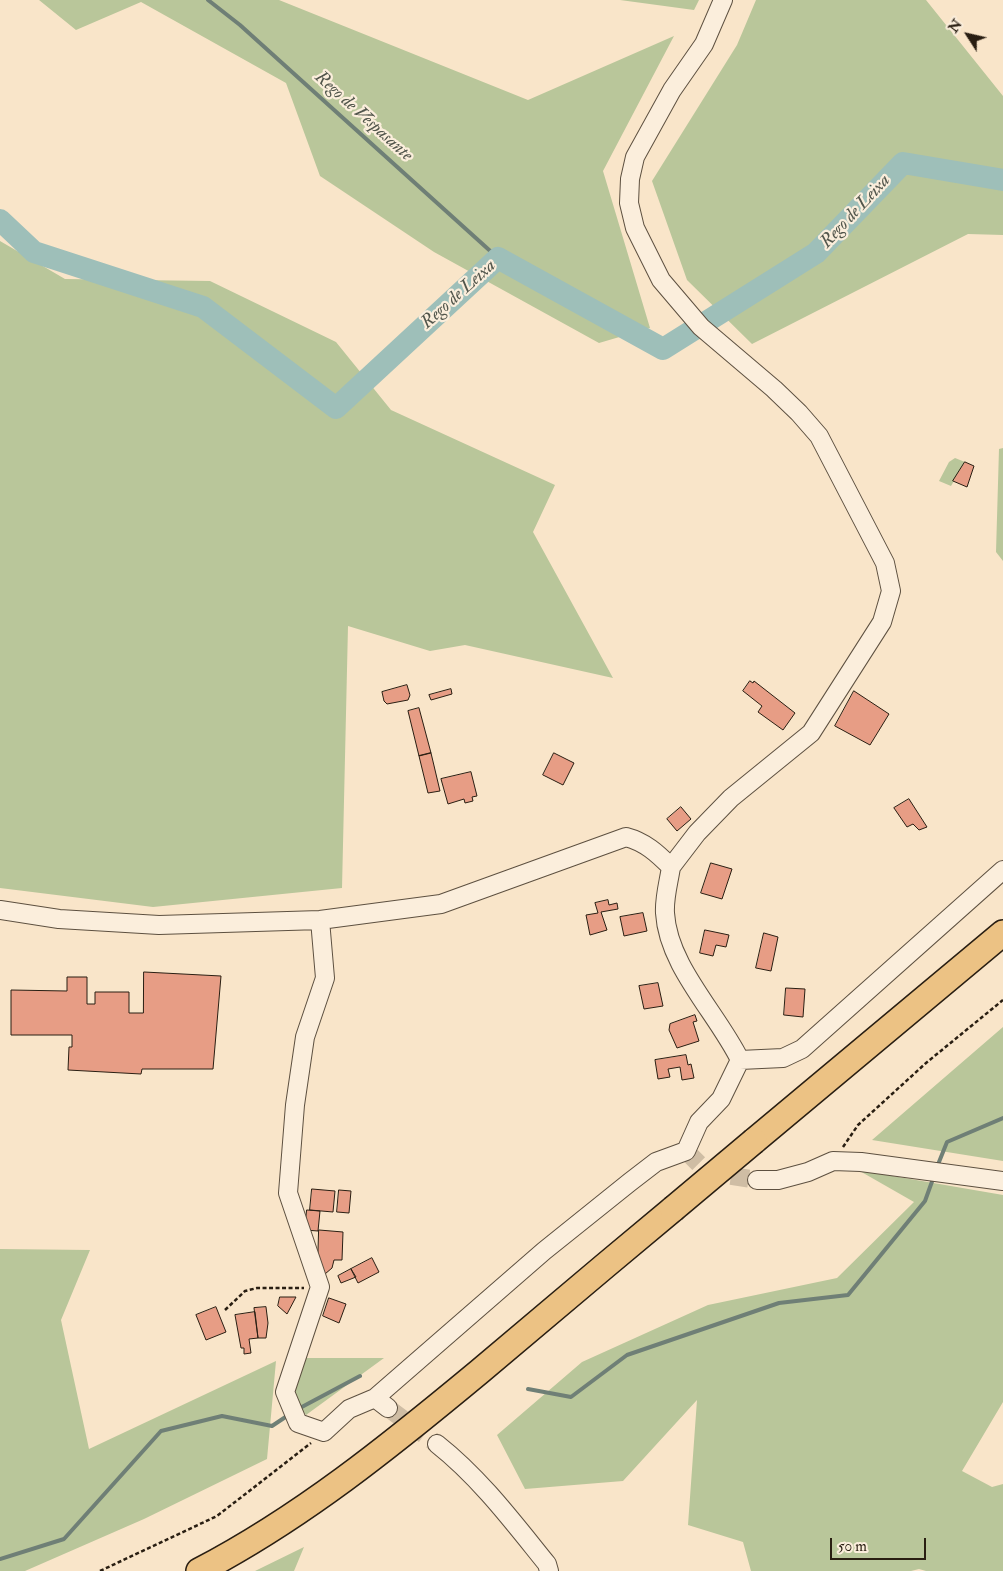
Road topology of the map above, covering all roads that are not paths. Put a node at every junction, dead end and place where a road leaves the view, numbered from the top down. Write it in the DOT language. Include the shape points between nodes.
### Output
graph roads {
  1 [pos="723,0"];
  2 [pos="671,867"];
  3 [pos="1003,870"];
  4 [pos="0,910"];
  5 [pos="320,920"];
  6 [pos="1003,933"];
  7 [pos="740,1060"];
  8 [pos="757,1180"];
  9 [pos="1003,1181"];
  10 [pos="437,1444"];
  11 [pos="198,1571"];
  12 [pos="549,1571"];
  1 -- 2 [label="street" via="704,44 672,90 636,157 630,179 629,203 635,228 661,280 701,327 780,395 819,436 884,564 891,591 882,622 811,734 731,798 697,833"];
  2 -- 5 [label="street" via="651,848 626,837 441,904"];
  2 -- 7 [label="street" via="665,913 676,958 727,1034"];
  3 -- 7 [label="street" via="802,1049 783,1058"];
  4 -- 5 [label="street" via="159,925"];
  5 -- 7 [label="street" via="325,978 305,1037 295,1105 288,1193 320,1287 285,1392 298,1423 324,1432 350,1409 381,1403 544,1251 656,1162 686,1151 699,1122 721,1099"];
  6 -- 11 [label="highway, bridge" via="419,1422 342,1481 267,1532"];
  8 -- 9 [label="street" via="786,1178 833,1161"];
  10 -- 12 [label="street" via="459,1461 492,1496 547,1564"];
}
